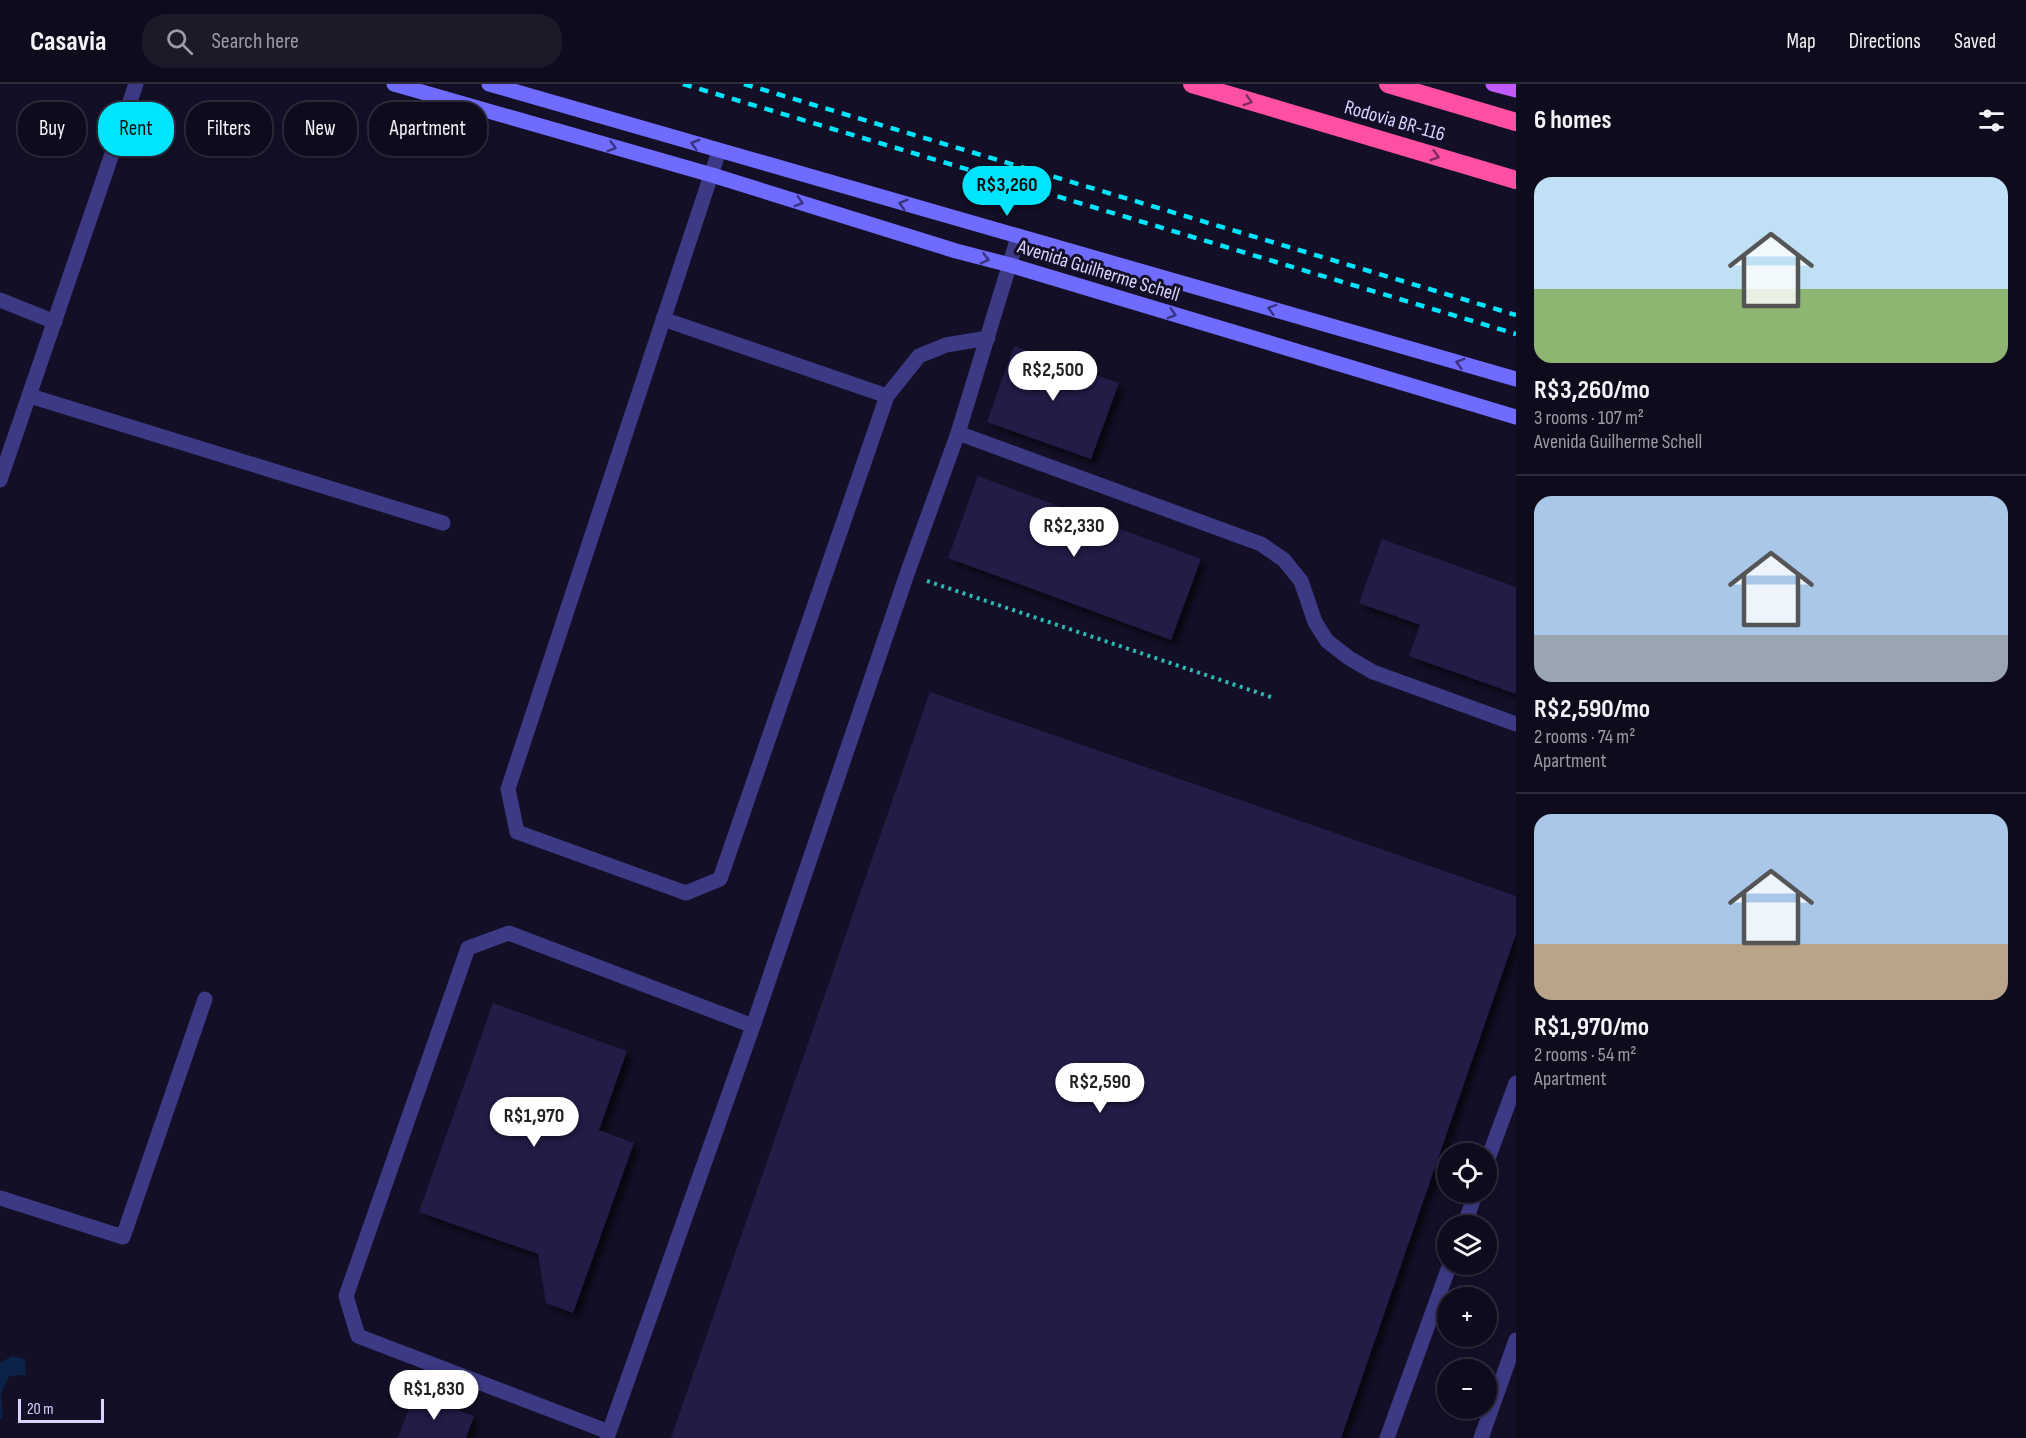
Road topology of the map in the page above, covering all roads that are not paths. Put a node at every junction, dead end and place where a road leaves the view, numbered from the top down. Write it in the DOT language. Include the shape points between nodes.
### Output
graph roads {
  1 [pos="136,84"];
  2 [pos="394,84"];
  3 [pos="489,84"];
  4 [pos="1191,84"];
  5 [pos="1388,84"];
  6 [pos="1493,84"];
  7 [pos="1516,90"];
  8 [pos="1516,122"];
  9 [pos="719,151"];
  10 [pos="712,175"];
  11 [pos="1516,180"];
  12 [pos="1018,237"];
  13 [pos="1010,265"];
  14 [pos="0,300"];
  15 [pos="663,318"];
  16 [pos="55,322"];
  17 [pos="988,338"];
  18 [pos="1516,379"];
  19 [pos="30,396"];
  20 [pos="887,396"];
  21 [pos="1516,417"];
  22 [pos="958,434"];
  23 [pos="0,480"];
  24 [pos="443,523"];
  25 [pos="1516,724"];
  26 [pos="205,999"];
  27 [pos="753,1026"];
  28 [pos="1516,1083"];
  29 [pos="1494,1143"];
  30 [pos="0,1198"];
  31 [pos="1446,1275"];
  32 [pos="1516,1340"];
  33 [pos="608,1435"];
  34 [pos="1387,1438"];
  35 [pos="1481,1438"];
  1 -- 16 [label="street"];
  2 -- 10 [label="main road, Avenida Guilherme Schell, one-way"];
  9 -- 3 [label="main road, Avenida Guilherme Schell, one-way"];
  4 -- 11 [label="highway, Rodovia BR-116, one-way"];
  5 -- 8 [label="highway, Rodovia BR-116"];
  6 -- 7 [label="main road"];
  9 -- 10 [label="street"];
  12 -- 9 [label="main road, Avenida Guilherme Schell, one-way"];
  10 -- 13 [label="main road, Avenida Guilherme Schell, one-way"];
  10 -- 15 [label="street"];
  12 -- 13 [label="street"];
  18 -- 12 [label="main road, Avenida Guilherme Schell, one-way"];
  13 -- 17 [label="street"];
  13 -- 21 [label="main road, Avenida Guilherme Schell, one-way"];
  14 -- 16 [label="street"];
  15 -- 20 [label="street"];
  15 -- 20 [label="street" via="508,789 517,832 686,892 720,879"];
  16 -- 19 [label="street"];
  17 -- 20 [label="street" via="946,345 919,356"];
  17 -- 22 [label="street"];
  19 -- 23 [label="street"];
  19 -- 24 [label="street"];
  22 -- 25 [label="street" via="1261,544 1284,560 1301,581 1315,622 1327,640 1349,658 1373,672"];
  22 -- 27 [label="street"];
  26 -- 30 [label="street" via="123,1237"];
  27 -- 33 [label="street"];
  27 -- 33 [label="street" via="509,933 468,948 460,970 346,1296 358,1336"];
  28 -- 29 [label="street"];
  31 -- 34 [label="street"];
  32 -- 35 [label="street"];
}
